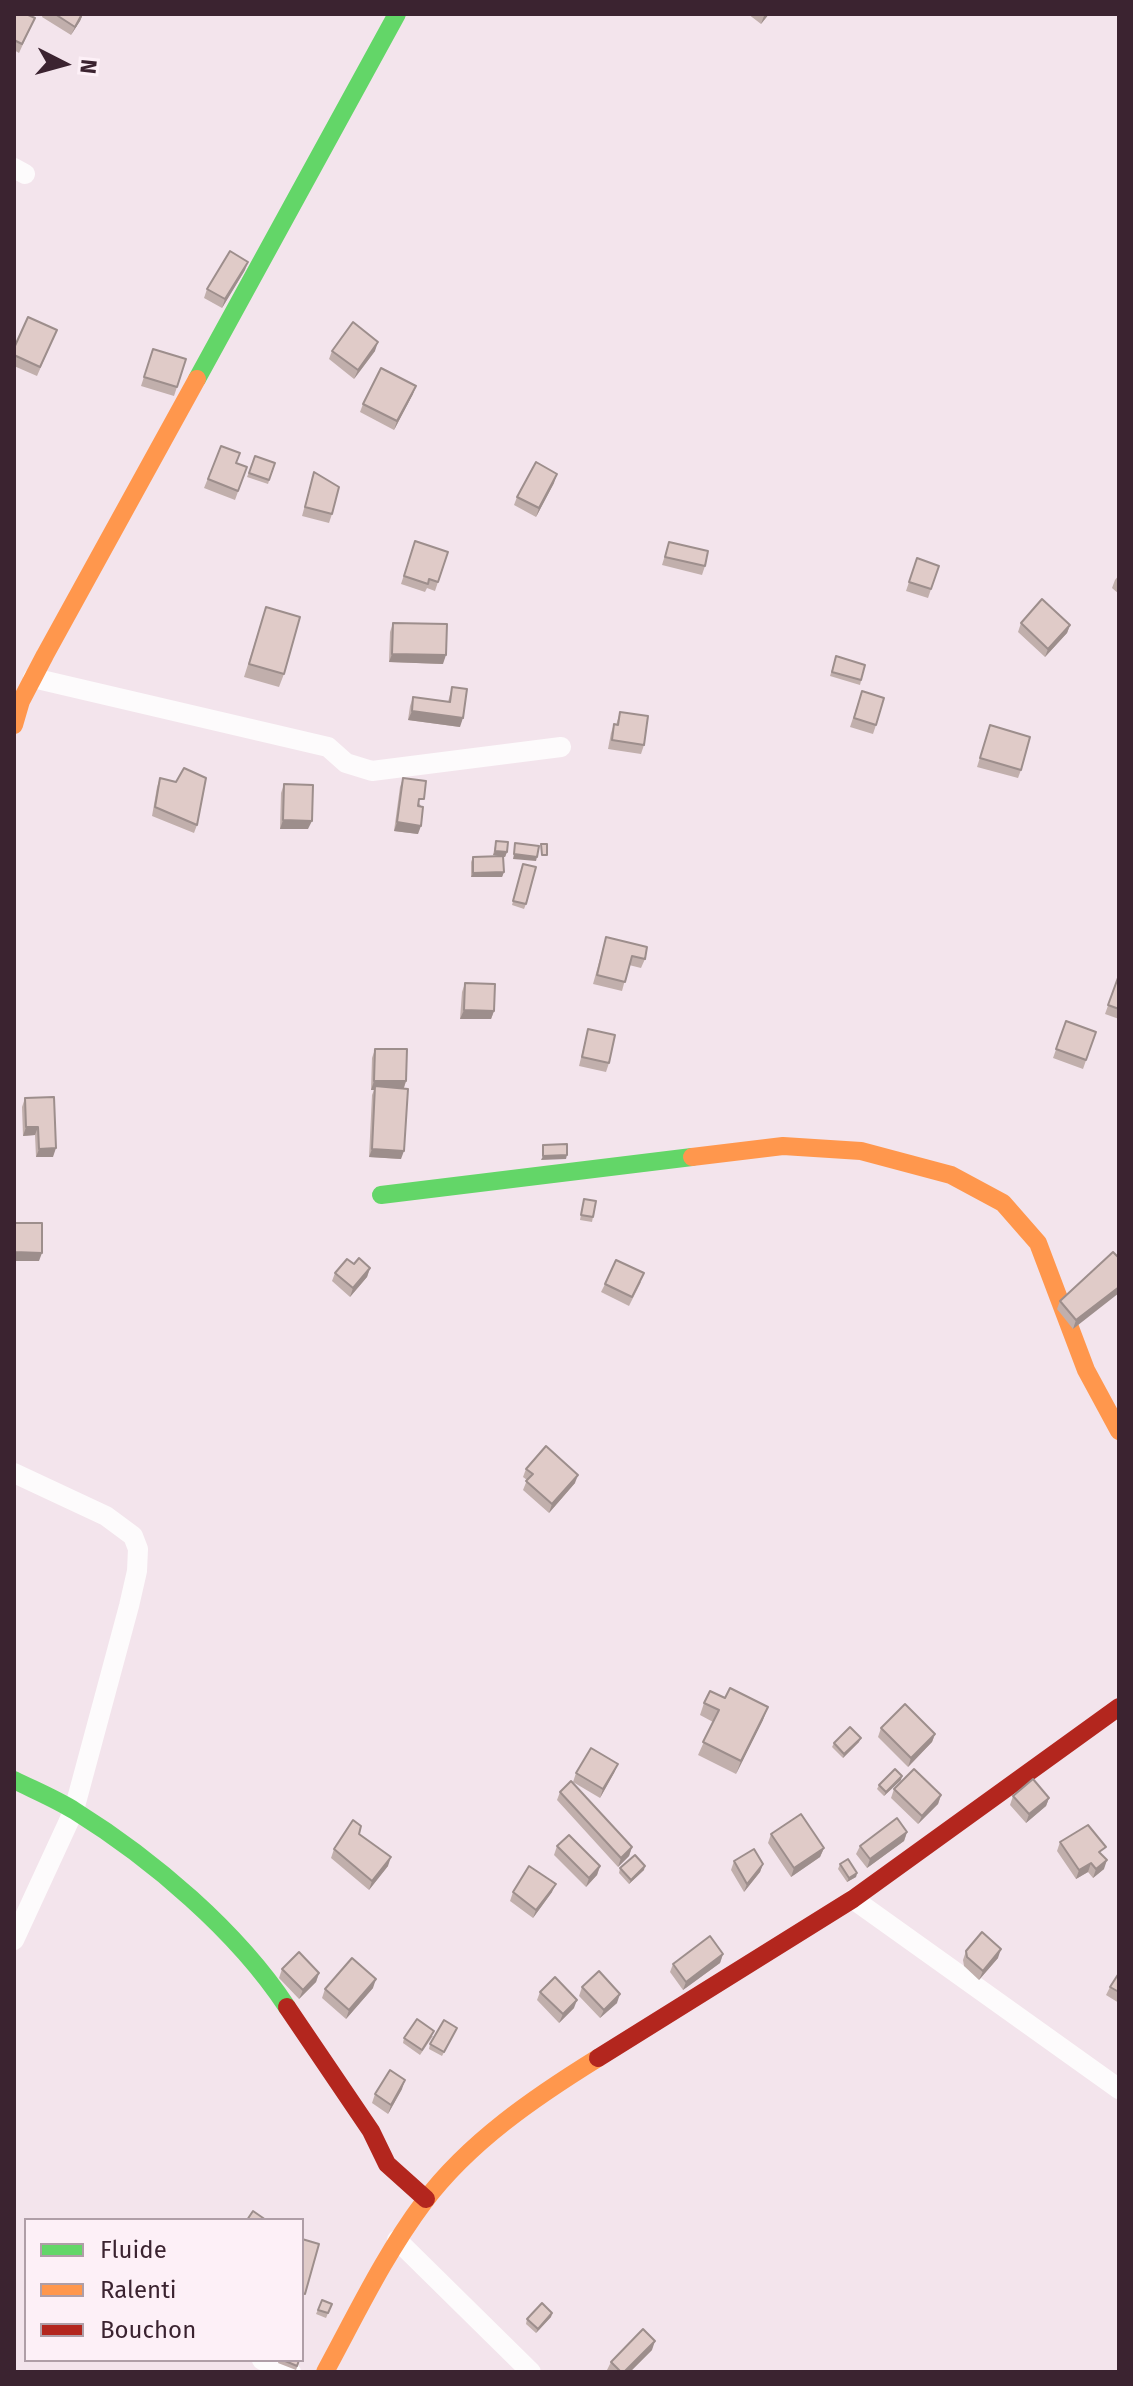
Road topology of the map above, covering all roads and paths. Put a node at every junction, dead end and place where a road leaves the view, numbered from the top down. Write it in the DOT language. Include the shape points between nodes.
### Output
graph roads {
  1 [pos="397,14"];
  2 [pos="33,678"];
  3 [pos="14,725"];
  4 [pos="561,747"];
  5 [pos="381,1195"];
  6 [pos="1119,1431"];
  7 [pos="14,1473"];
  8 [pos="1119,1707"];
  9 [pos="14,1780"];
  10 [pos="74,1810"];
  11 [pos="853,1899"];
  12 [pos="14,1940"];
  13 [pos="1119,2089"];
  14 [pos="426,2199"];
  15 [pos="397,2240"];
  16 [pos="267,2362"];
  17 [pos="291,2372"];
  18 [pos="325,2372"];
  19 [pos="531,2372"];
  1 -- 2 [label="street"];
  2 -- 3 [label="street"];
  2 -- 4 [label="street" via="328,747 346,763 372,771"];
  5 -- 6 [label="street" via="783,1146 861,1151 951,1175 1003,1203 1038,1243 1086,1370"];
  7 -- 10 [label="street" via="106,1516 133,1536 138,1549 129,1606"];
  8 -- 11 [label="street"];
  9 -- 10 [label="street"];
  10 -- 12 [label="street"];
  10 -- 14 [label="street" via="172,1881 234,1941 283,2000 371,2131 387,2164"];
  11 -- 13 [label="street"];
  11 -- 14 [label="street" via="542,2093 471,2151"];
  14 -- 15 [label="street"];
  15 -- 18 [label="street"];
  15 -- 19 [label="street"];
  16 -- 17 [label="street"];
}
